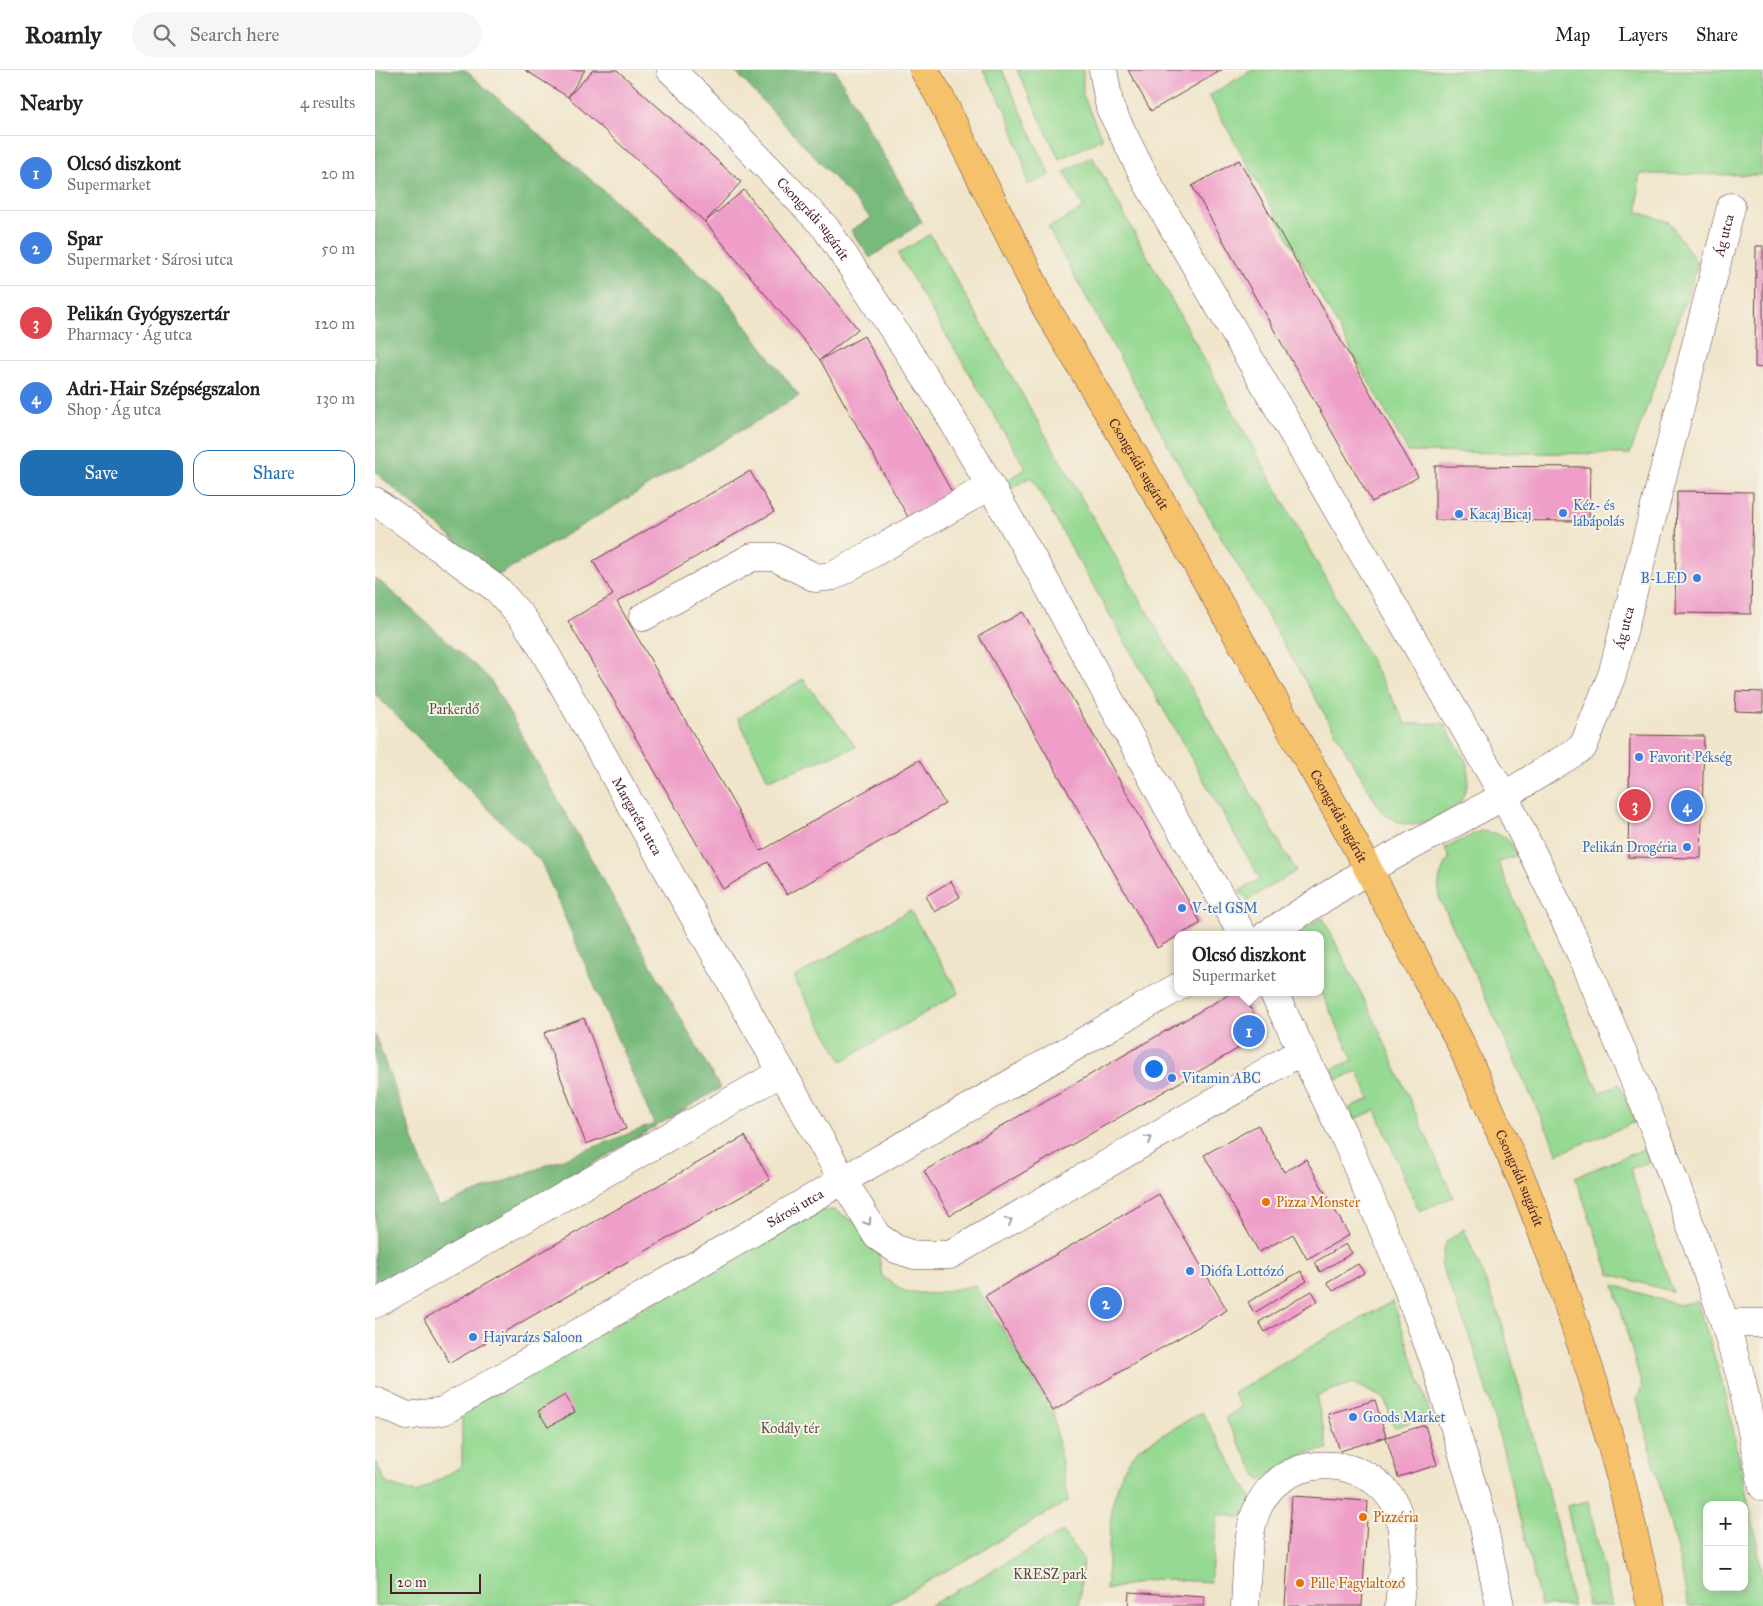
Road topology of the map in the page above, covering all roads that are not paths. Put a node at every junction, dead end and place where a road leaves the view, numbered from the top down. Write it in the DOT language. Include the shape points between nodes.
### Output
graph roads {
  1 [pos="671,70"];
  2 [pos="925,70"];
  3 [pos="1103,70"];
  4 [pos="1731,207"];
  5 [pos="990,486"];
  6 [pos="375,501"];
  7 [pos="643,617"];
  8 [pos="1504,796"];
  9 [pos="1369,870"];
  10 [pos="1241,931"];
  11 [pos="1272,931"];
  12 [pos="1174,989"];
  13 [pos="1275,996"];
  14 [pos="1301,1051"];
  15 [pos="782,1072"];
  16 [pos="843,1180"];
  17 [pos="375,1304"];
  18 [pos="1725,1323"];
  19 [pos="1763,1323"];
  20 [pos="375,1401"];
  21 [pos="1763,1487"];
  22 [pos="1245,1606"];
  23 [pos="1399,1606"];
  24 [pos="1500,1606"];
  25 [pos="1651,1606"];
  1 -- 5 [label="street, Csongrádi sugárút" via="825,227 943,404"];
  2 -- 9 [label="main road, Csongrádi sugárút" via="1045,306 1164,506"];
  3 -- 8 [label="street" via="1110,108 1148,184"];
  4 -- 8 [label="street, Ág utca" via="1612,675 1583,747"];
  5 -- 7 [label="street" via="833,576 816,578 775,557 752,557"];
  5 -- 10 [label="street, Csongrádi sugárút" via="1170,811"];
  6 -- 15 [label="street, Margaréta utca" via="497,590 524,620 541,644"];
  8 -- 9 [label="street, Ág utca"];
  8 -- 18 [label="street" via="1587,967 1655,1130"];
  9 -- 11 [label="street"];
  9 -- 25 [label="main road, Csongrádi sugárút" via="1459,1040 1524,1185 1554,1263 1621,1476"];
  12 -- 16 [label="street, Sárosi utca"];
  13 -- 14 [label="street"];
  16 -- 14 [label="street, Margaréta utca, one-way" via="877,1236 896,1249 914,1255 949,1255"];
  14 -- 24 [label="street" via="1345,1140 1436,1366 1483,1518"];
  15 -- 16 [label="street, Margaréta utca"];
  15 -- 17 [label="street"];
  16 -- 20 [label="street, Sárosi utca" via="443,1411 407,1416"];
  18 -- 19 [label="street"];
  18 -- 21 [label="street" via="1742,1382"];
  22 -- 23 [label="street" via="1255,1513 1275,1484 1301,1468 1320,1464 1348,1467 1371,1478 1395,1504 1404,1536"];
}
